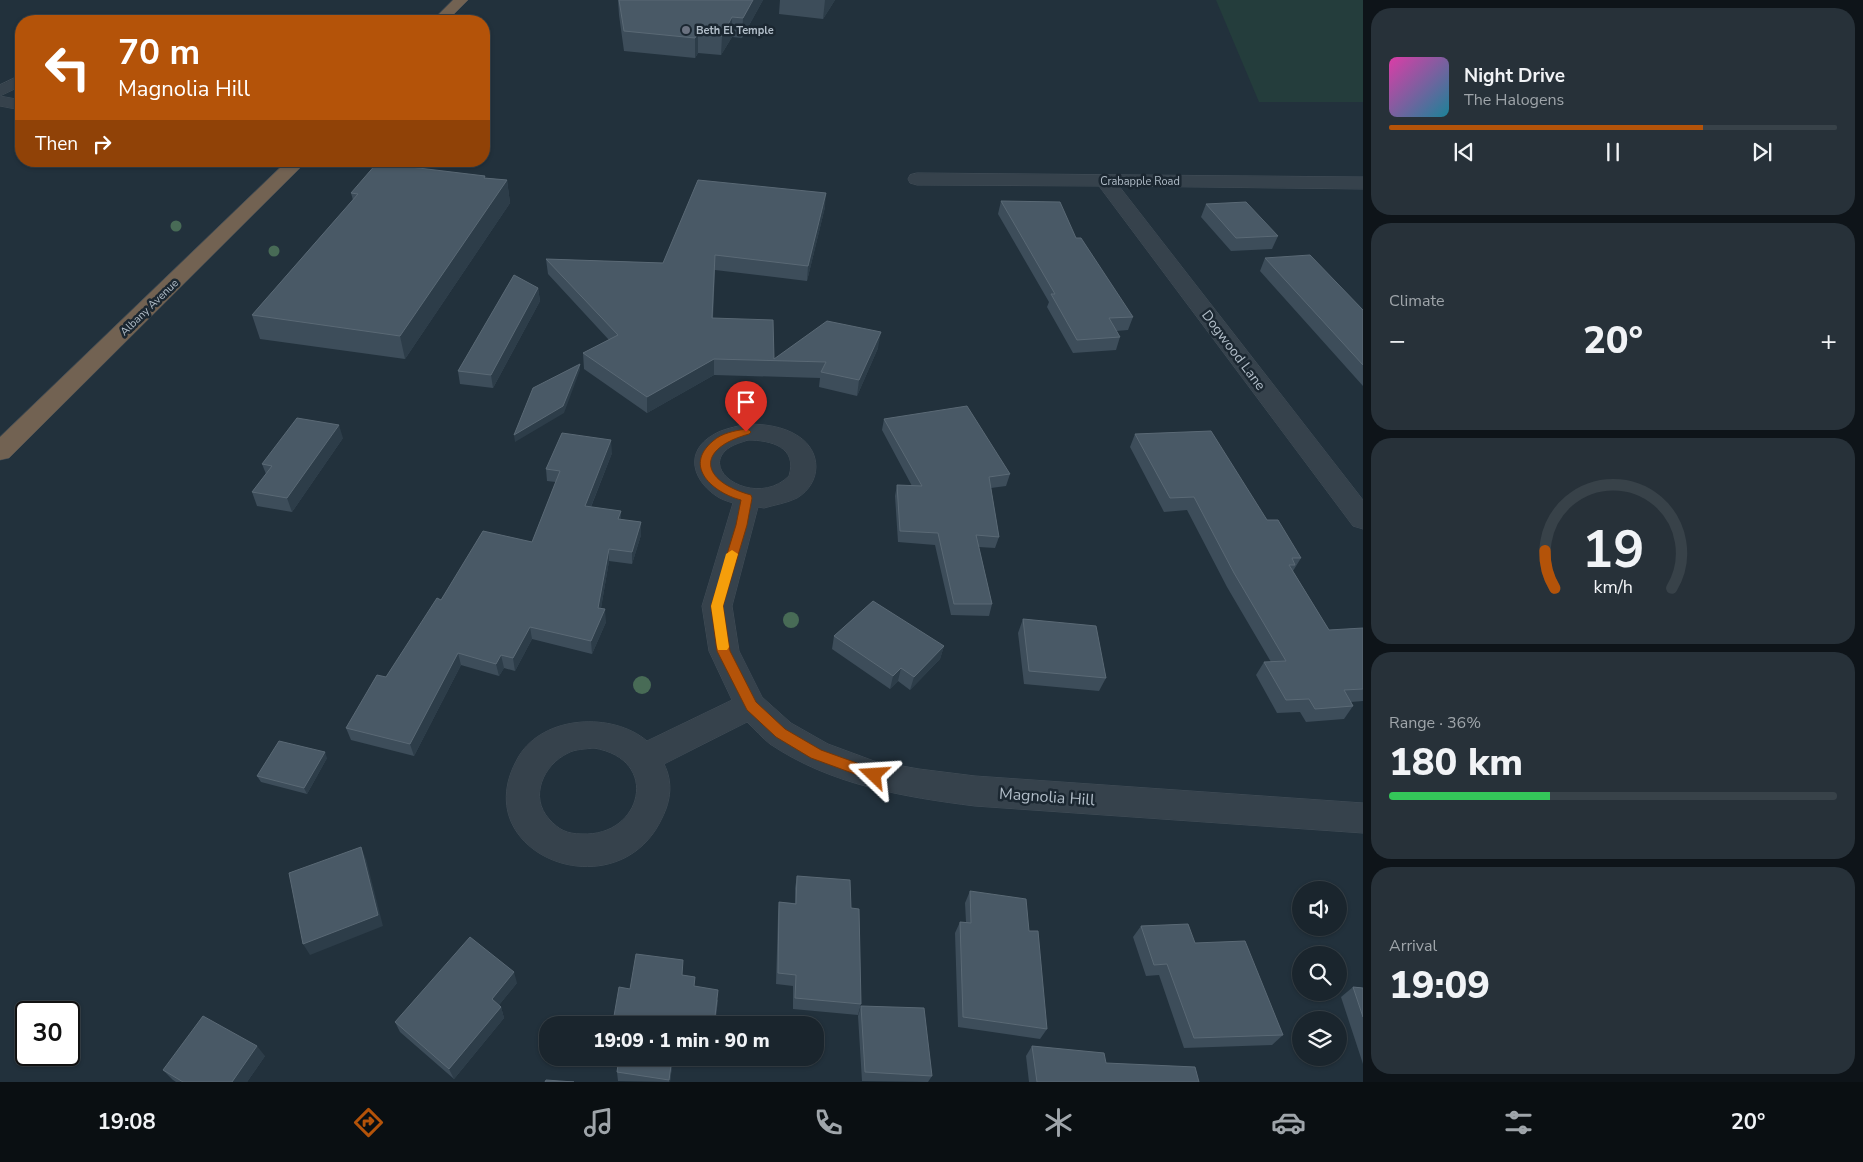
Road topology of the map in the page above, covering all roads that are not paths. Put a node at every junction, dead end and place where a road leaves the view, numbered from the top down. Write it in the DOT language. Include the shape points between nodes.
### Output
graph roads {
  1 [pos="461,0"];
  2 [pos="445,15"];
  3 [pos="15,83"];
  4 [pos="0,91"];
  5 [pos="0,100"];
  6 [pos="15,105"];
  7 [pos="292,167"];
  8 [pos="917,180"];
  9 [pos="1105,181"];
  10 [pos="1363,183"];
  11 [pos="0,452"];
  12 [pos="747,498"];
  13 [pos="1363,519"];
  14 [pos="751,706"];
  15 [pos="644,758"];
  16 [pos="1363,818"];
  1 -- 2 [label="highway"];
  3 -- 4 [label="street"];
  5 -- 6 [label="street"];
  7 -- 11 [label="highway, Albany Avenue"];
  8 -- 9 [label="street, Crabapple Road"];
  9 -- 10 [label="street, Crabapple Road"];
  9 -- 13 [label="street, Dogwood Lane"];
  12 -- 14 [label="street, Magnolia Hill" via="717,606 724,651"];
  14 -- 15 [label="street"];
  14 -- 16 [label="street, Magnolia Hill" via="780,733 816,754 874,775 919,784 975,791"];
}
